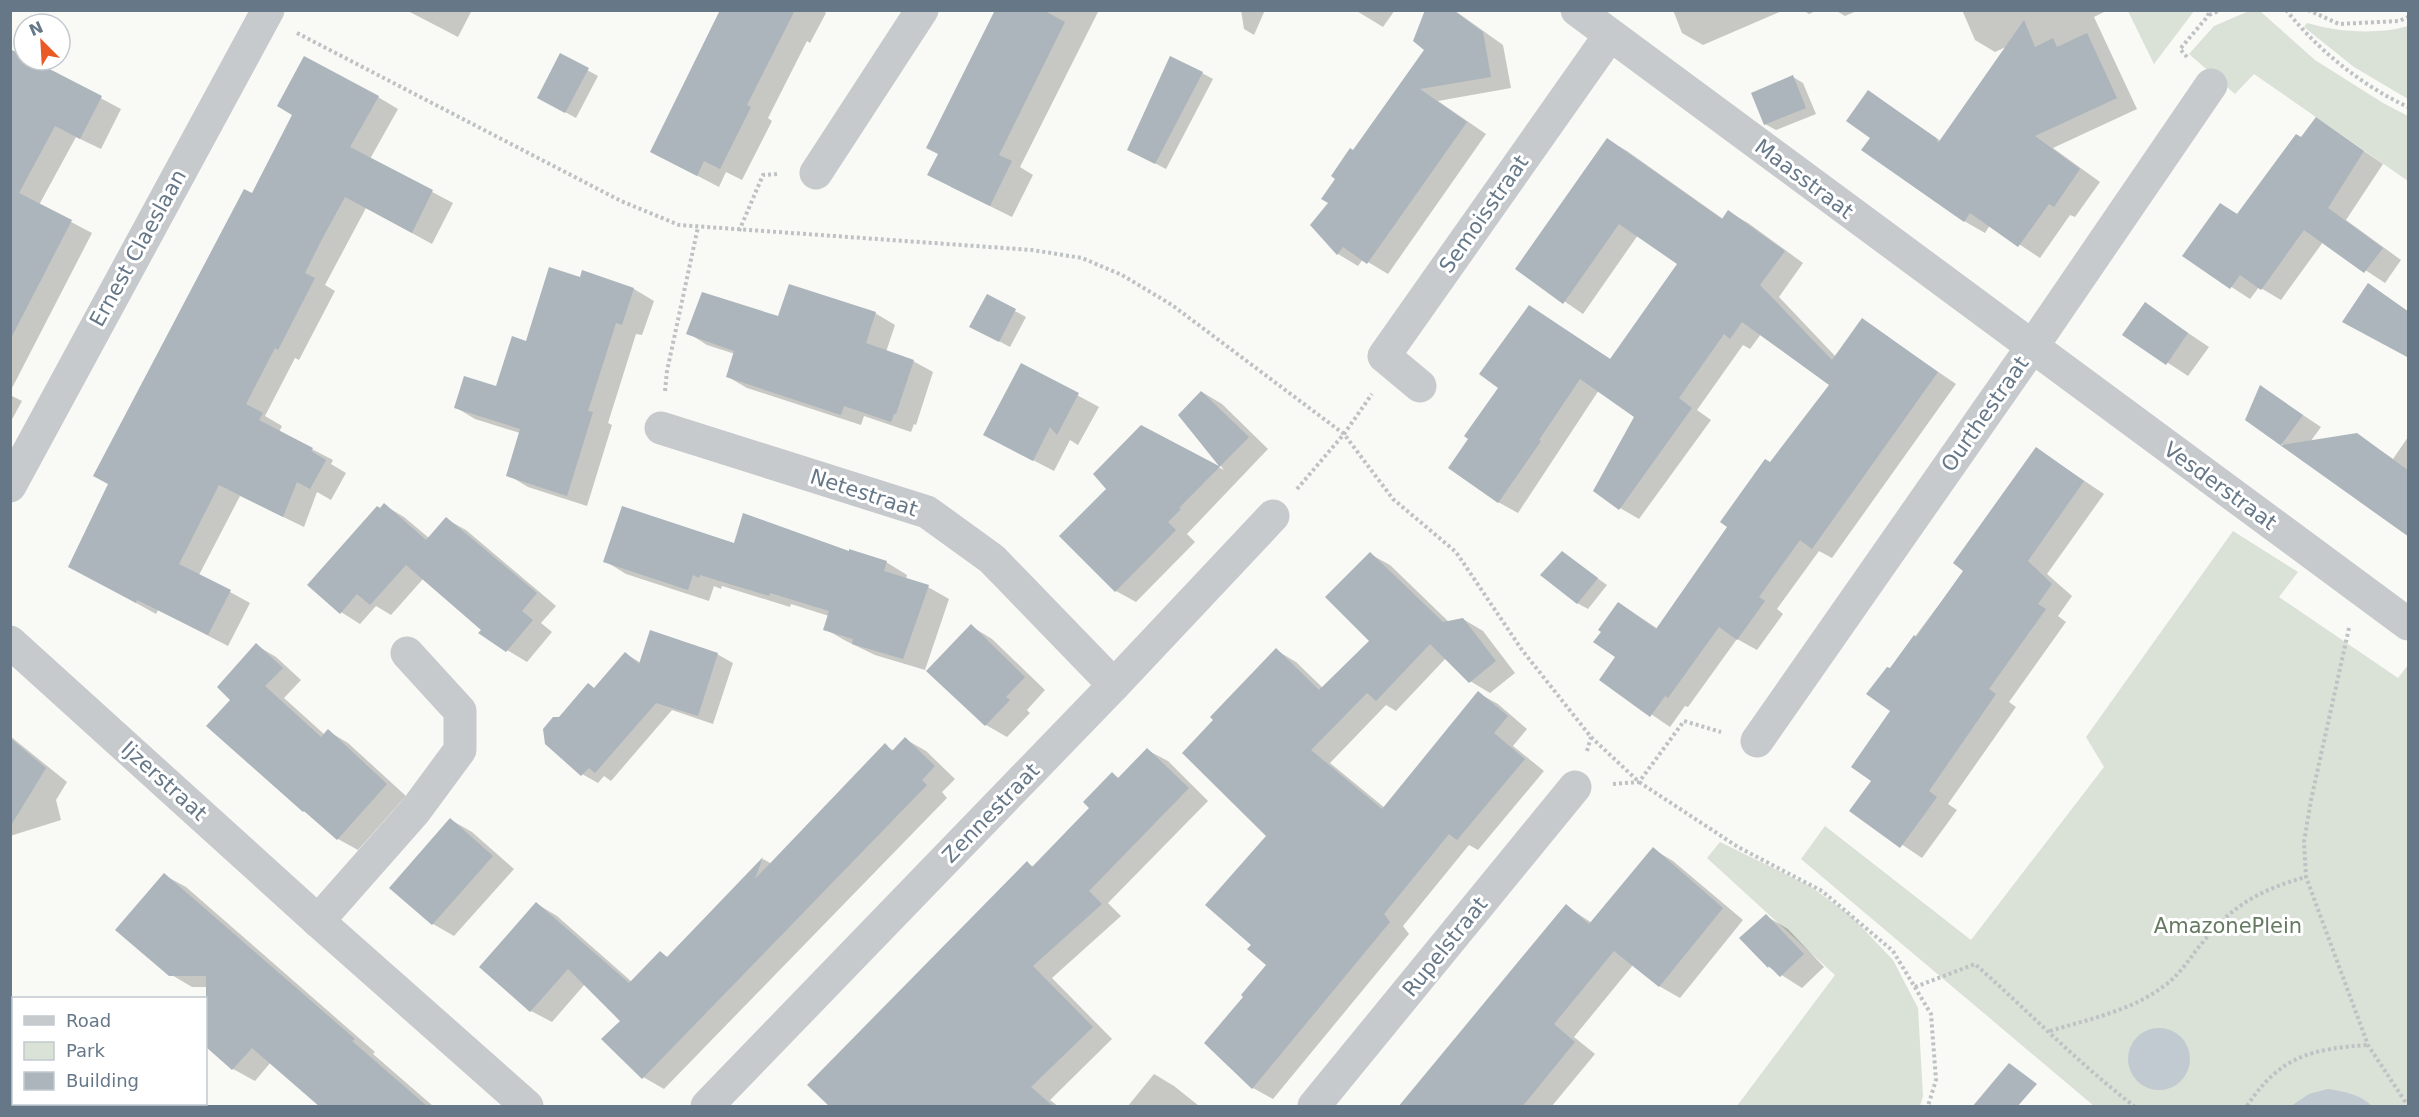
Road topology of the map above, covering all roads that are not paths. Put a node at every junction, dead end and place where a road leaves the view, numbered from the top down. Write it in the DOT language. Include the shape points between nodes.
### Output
graph roads {
  1 [pos="922,10"];
  2 [pos="1577,10"];
  3 [pos="266,13"];
  4 [pos="1610,35"];
  5 [pos="2211,85"];
  6 [pos="816,173"];
  7 [pos="2032,347"];
  8 [pos="1420,386"];
  9 [pos="661,428"];
  10 [pos="10,486"];
  11 [pos="1273,516"];
  12 [pos="2409,624"];
  13 [pos="10,642"];
  14 [pos="407,653"];
  15 [pos="1114,685"];
  16 [pos="1757,741"];
  17 [pos="1575,787"];
  18 [pos="318,921"];
  19 [pos="526,1107"];
  20 [pos="707,1107"];
  21 [pos="1314,1107"];
  1 -- 6 [label="street"];
  2 -- 4 [label="street, Maasstraat"];
  3 -- 10 [label="street, Ernest Claeslaan"];
  4 -- 7 [label="street, Maasstraat"];
  4 -- 8 [label="street, Semoisstraat" via="1384,356"];
  5 -- 7 [label="street, Ourthestraat"];
  7 -- 12 [label="street, Vesderstraat"];
  7 -- 16 [label="street, Ourthestraat"];
  9 -- 15 [label="street, Netestraat" via="927,512 992,558"];
  11 -- 15 [label="street, Zennestraat"];
  13 -- 18 [label="street, Ijzerstraat"];
  14 -- 18 [label="street" via="460,711 460,750 416,811"];
  15 -- 20 [label="street, Zennestraat"];
  17 -- 21 [label="street, Rupelstraat"];
  18 -- 19 [label="street, Ijzerstraat"];
}
